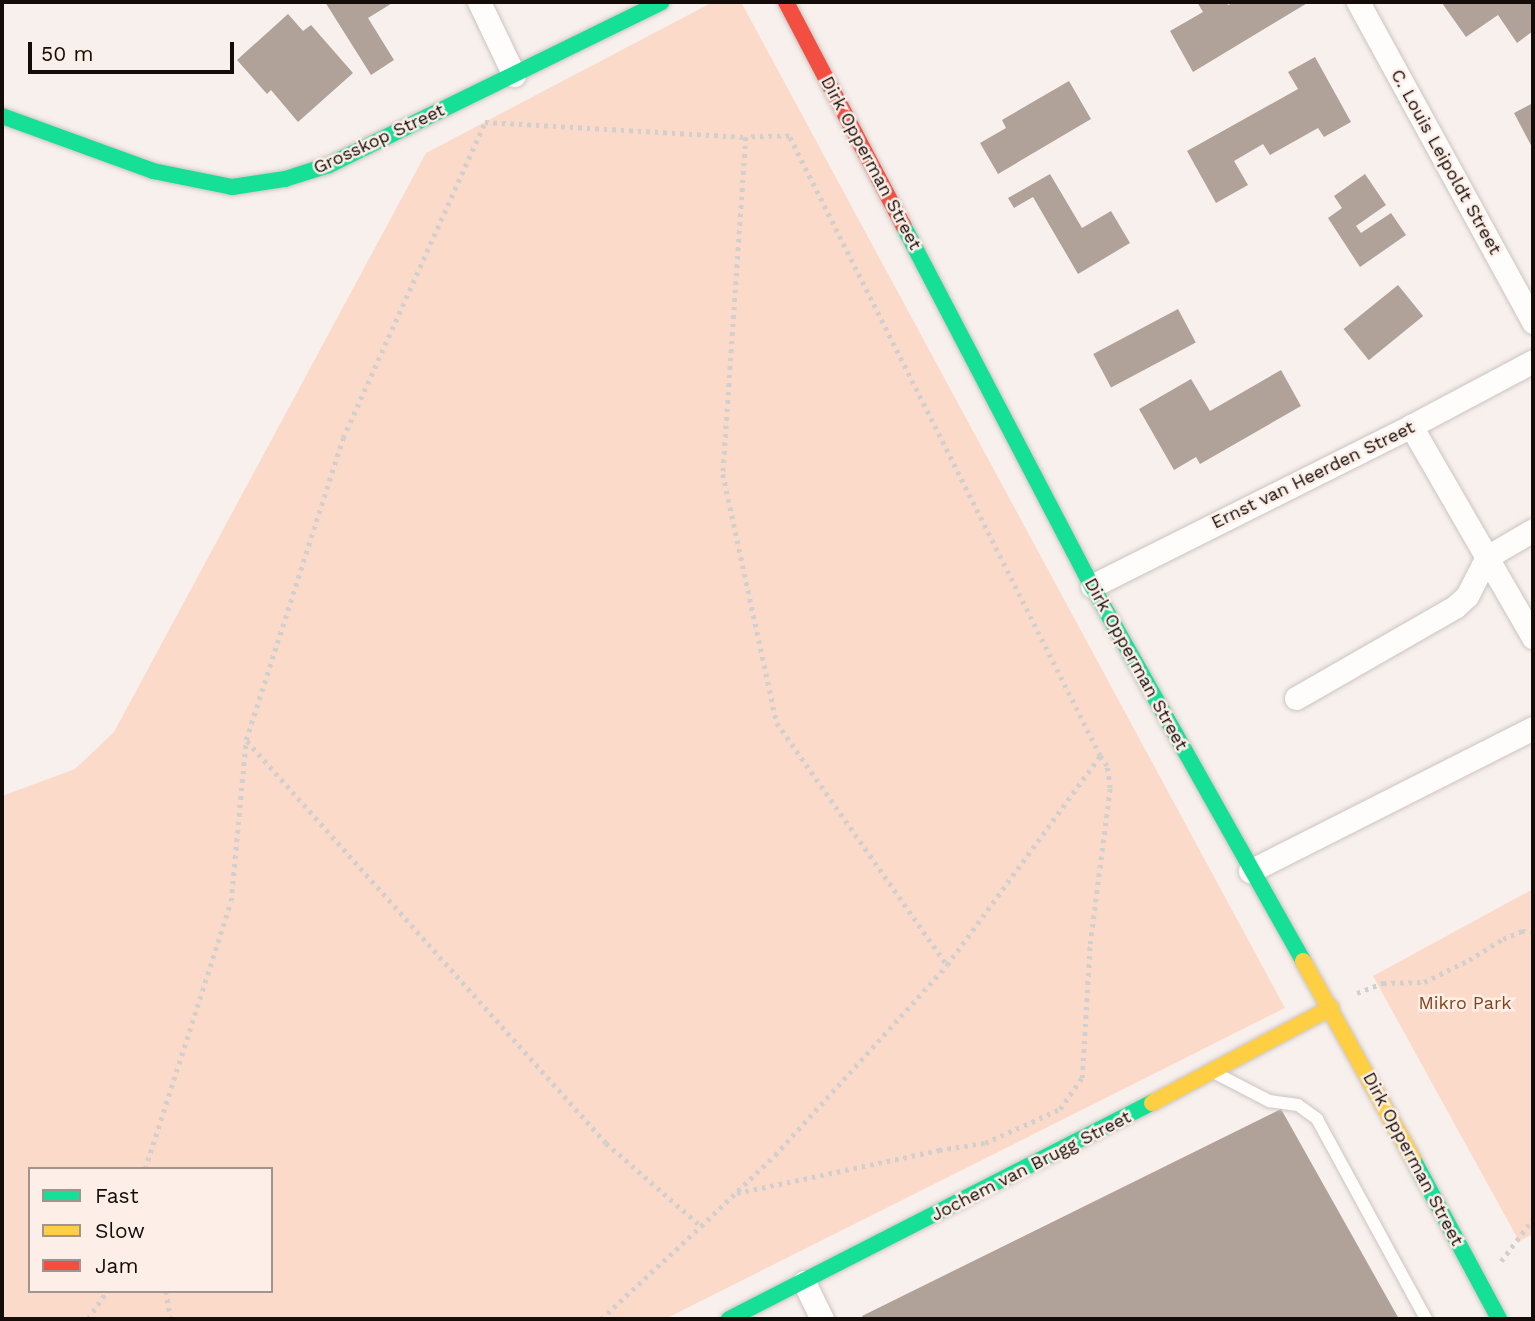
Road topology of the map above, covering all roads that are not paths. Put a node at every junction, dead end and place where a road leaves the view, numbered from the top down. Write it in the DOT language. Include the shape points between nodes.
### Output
graph roads {
  1 [pos="479,2"];
  2 [pos="661,2"];
  3 [pos="786,2"];
  4 [pos="1358,2"];
  5 [pos="514,75"];
  6 [pos="2,116"];
  7 [pos="1533,322"];
  8 [pos="1533,362"];
  9 [pos="1411,426"];
  10 [pos="1533,530"];
  11 [pos="1487,556"];
  12 [pos="1091,586"];
  13 [pos="1533,637"];
  14 [pos="1296,698"];
  15 [pos="1533,728"];
  16 [pos="1250,871"];
  17 [pos="1331,1008"];
  18 [pos="1213,1072"];
  19 [pos="804,1282"];
  20 [pos="729,1319"];
  21 [pos="822,1319"];
  22 [pos="1426,1319"];
  23 [pos="1499,1319"];
  1 -- 5 [label="street"];
  2 -- 5 [label="street, Grosskop Street"];
  3 -- 12 [label="street, Dirk Opperman Street"];
  4 -- 7 [label="street, C. Louis Leipoldt Street"];
  5 -- 6 [label="street, Grosskop Street" via="329,165 285,179 232,187 153,171"];
  8 -- 9 [label="street, Ernst van Heerden Street"];
  9 -- 11 [label="street"];
  9 -- 12 [label="street, Ernst van Heerden Street"];
  10 -- 11 [label="street"];
  11 -- 13 [label="street"];
  11 -- 14 [label="street" via="1467,596 1455,607"];
  12 -- 16 [label="street, Dirk Opperman Street"];
  15 -- 16 [label="street"];
  16 -- 17 [label="street, Dirk Opperman Street"];
  17 -- 18 [label="street, Jochem van Brugg Street"];
  17 -- 23 [label="street, Dirk Opperman Street"];
  18 -- 19 [label="street, Jochem van Brugg Street"];
  18 -- 22 [label="lane" via="1269,1101 1298,1105 1317,1119"];
  19 -- 20 [label="street, Jochem van Brugg Street"];
  19 -- 21 [label="street"];
}
